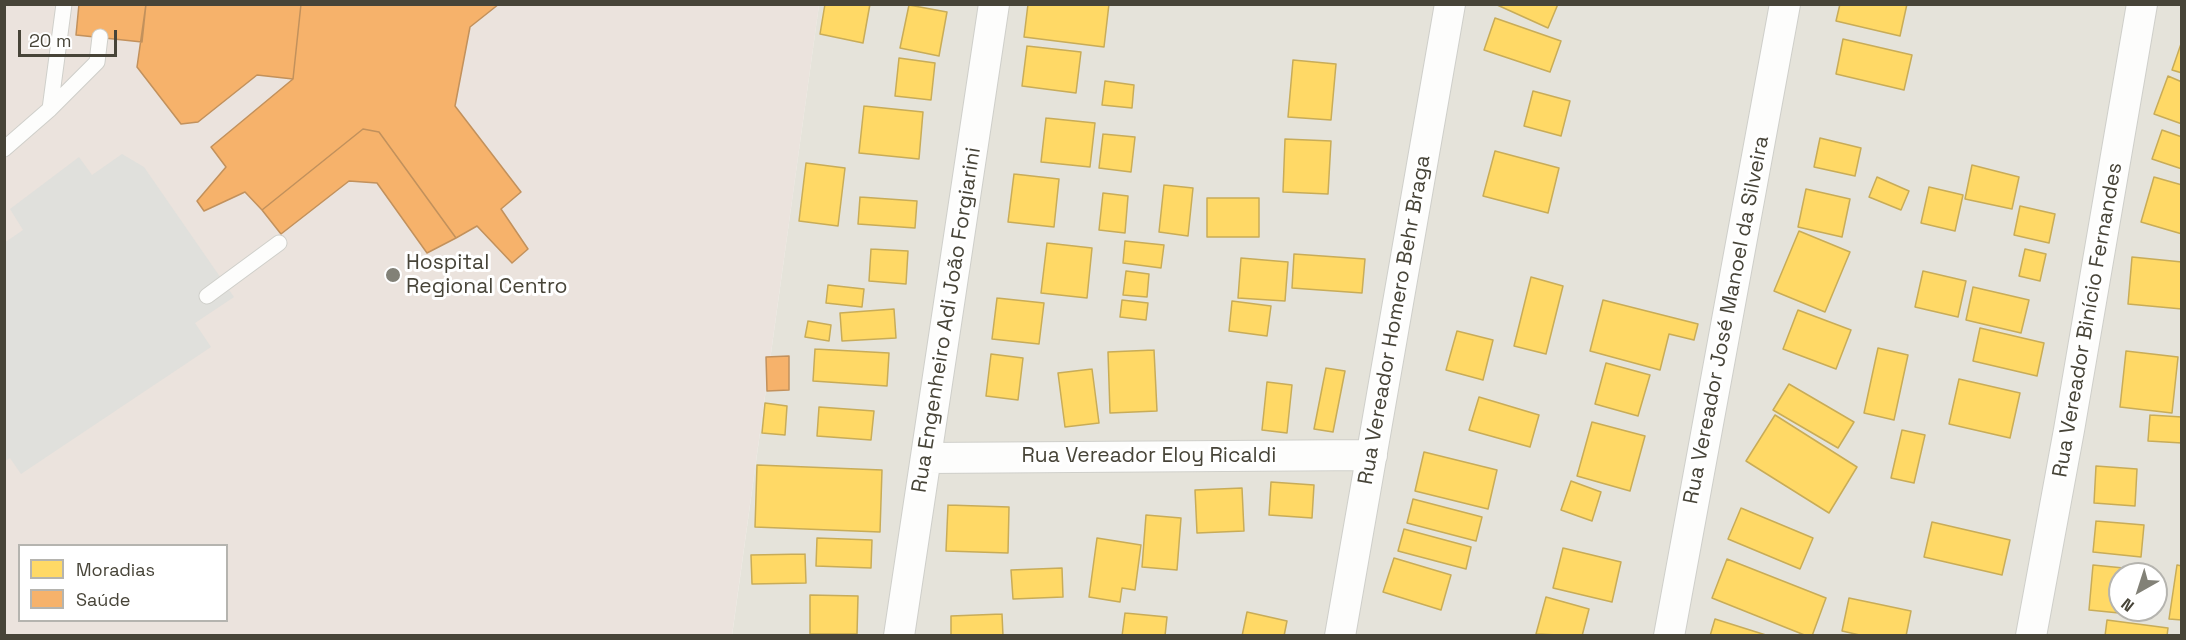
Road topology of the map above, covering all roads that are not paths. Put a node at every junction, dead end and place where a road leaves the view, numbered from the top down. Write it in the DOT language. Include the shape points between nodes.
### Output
graph roads {
  1 [pos="64,4"];
  2 [pos="994,4"];
  3 [pos="1450,4"];
  4 [pos="1785,4"];
  5 [pos="2142,4"];
  6 [pos="100,37"];
  7 [pos="50,109"];
  8 [pos="4,148"];
  9 [pos="279,243"];
  10 [pos="207,296"];
  11 [pos="1371,455"];
  12 [pos="927,458"];
  13 [pos="899,636"];
  14 [pos="1340,636"];
  15 [pos="1669,636"];
  16 [pos="2031,636"];
  1 -- 7 [label="lane"];
  2 -- 12 [label="street, Rua Engenheiro Adi João Forgiarini"];
  3 -- 11 [label="street, Rua Vereador Homero Behr Braga"];
  4 -- 15 [label="street, Rua Vereador José Manoel da Silveira"];
  5 -- 16 [label="street, Rua Vereador Binício Fernandes"];
  6 -- 7 [label="lane" via="97,62"];
  7 -- 8 [label="lane"];
  9 -- 10 [label="lane"];
  11 -- 12 [label="street, Rua Vereador Eloy Ricaldi"];
  11 -- 14 [label="street, Rua Vereador Homero Behr Braga"];
  12 -- 13 [label="street, Rua Engenheiro Adi João Forgiarini"];
}
